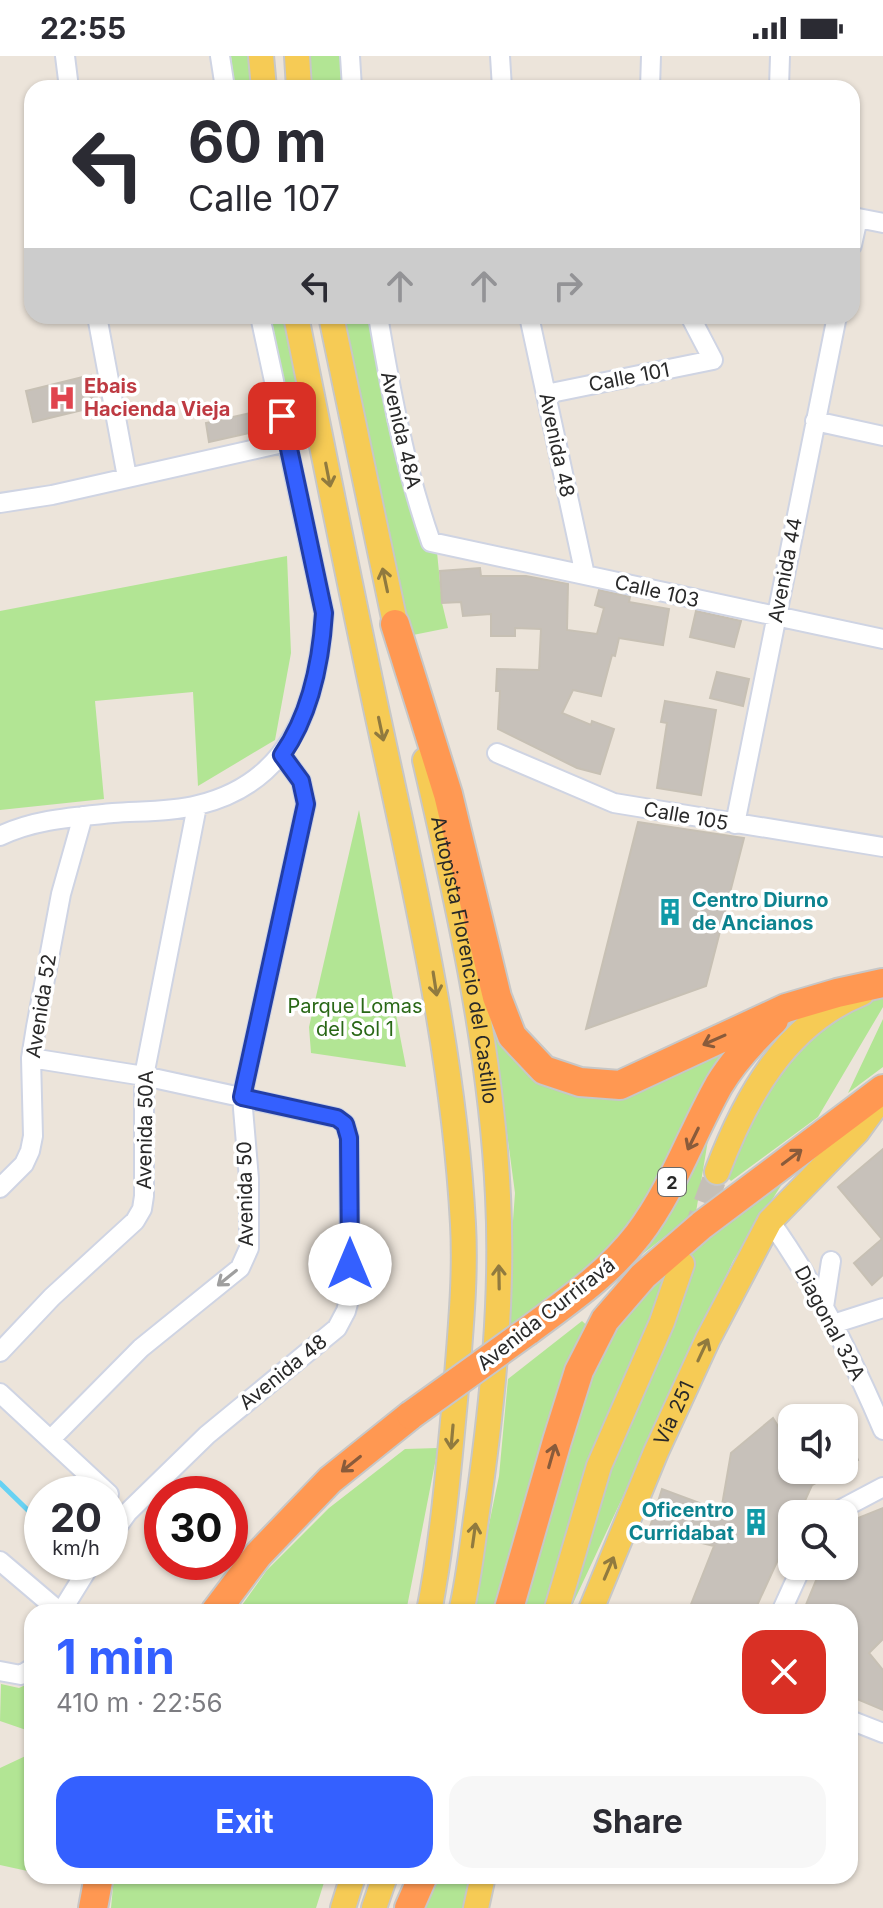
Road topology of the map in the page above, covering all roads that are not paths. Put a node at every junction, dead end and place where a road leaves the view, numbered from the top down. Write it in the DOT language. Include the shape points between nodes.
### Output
graph roads {
  1 [pos="65,56"];
  2 [pos="220,56"];
  3 [pos="261,56"];
  4 [pos="297,56"];
  5 [pos="350,56"];
  6 [pos="500,56"];
  7 [pos="651,56"];
  8 [pos="780,56"];
  9 [pos="68,80"];
  10 [pos="224,80"];
  11 [pos="263,80"];
  12 [pos="298,80"];
  13 [pos="352,80"];
  14 [pos="502,80"];
  15 [pos="650,80"];
  16 [pos="779,80"];
  17 [pos="860,218"];
  18 [pos="883,223"];
  19 [pos="98,324"];
  20 [pos="262,324"];
  21 [pos="298,324"];
  22 [pos="333,324"];
  23 [pos="379,324"];
  24 [pos="531,324"];
  25 [pos="694,324"];
  26 [pos="835,324"];
  27 [pos="546,394"];
  28 [pos="815,421"];
  29 [pos="883,436"];
  30 [pos="287,442"];
  31 [pos="127,477"];
  32 [pos="0,503"];
  33 [pos="431,542"];
  34 [pos="585,575"];
  35 [pos="775,618"];
  36 [pos="395,624"];
  37 [pos="883,639"];
  38 [pos="497,753"];
  39 [pos="282,755"];
  40 [pos="197,806"];
  41 [pos="83,816"];
  42 [pos="735,824"];
  43 [pos="0,836"];
  44 [pos="883,847"];
  45 [pos="883,970"];
  46 [pos="883,984"];
  47 [pos="786,1008"];
  48 [pos="31,1058"];
  49 [pos="144,1076"];
  50 [pos="883,1089"];
  51 [pos="883,1096"];
  52 [pos="242,1097"];
  53 [pos="717,1172"];
  54 [pos="0,1188"];
  55 [pos="770,1221"];
  56 [pos="831,1261"];
  57 [pos="682,1264"];
  58 [pos="824,1307"];
  59 [pos="883,1308"];
  60 [pos="833,1324"];
  61 [pos="0,1352"];
  62 [pos="0,1393"];
  63 [pos="883,1430"];
  64 [pos="51,1439"];
  65 [pos="91,1476"];
  66 [pos="883,1487"];
  67 [pos="589,1499"];
  68 [pos="858,1500"];
  69 [pos="128,1512"];
  70 [pos="0,1561"];
  71 [pos="81,1580"];
  72 [pos="796,1580"];
  73 [pos="51,1604"];
  74 [pos="66,1604"];
  75 [pos="221,1604"];
  76 [pos="430,1604"];
  77 [pos="462,1604"];
  78 [pos="510,1604"];
  79 [pos="558,1604"];
  80 [pos="589,1604"];
  81 [pos="593,1604"];
  82 [pos="785,1604"];
  83 [pos="858,1723"];
  84 [pos="883,1733"];
  85 [pos="98,1884"];
  86 [pos="350,1884"];
  87 [pos="382,1884"];
  88 [pos="420,1884"];
  89 [pos="481,1884"];
  90 [pos="93,1908"];
  91 [pos="343,1908"];
  92 [pos="374,1908"];
  93 [pos="409,1908"];
  94 [pos="476,1908"];
  1 -- 9 [label="street"];
  2 -- 10 [label="street"];
  3 -- 11 [label="main road"];
  4 -- 12 [label="main road"];
  5 -- 13 [label="street"];
  6 -- 14 [label="street"];
  7 -- 15 [label="street"];
  8 -- 16 [label="street"];
  17 -- 18 [label="street"];
  19 -- 31 [label="street"];
  20 -- 30 [label="street"];
  21 -- 76 [label="main road, Autopista Florencio del Castillo, one-way" via="448,1062 463,1227 462,1311"];
  36 -- 22 [label="main road, Autopista Florencio del Castillo, one-way"];
  23 -- 33 [label="street, Avenida 48A" via="395,418"];
  24 -- 27 [label="street, Avenida 48"];
  25 -- 27 [label="street, Calle 101" via="713,360"];
  26 -- 28 [label="street, Avenida 44"];
  27 -- 34 [label="street, Avenida 48"];
  28 -- 29 [label="street"];
  28 -- 35 [label="street, Avenida 44"];
  30 -- 31 [label="street"];
  30 -- 39 [label="street" via="324,613 304,714"];
  31 -- 32 [label="street"];
  33 -- 34 [label="street, Calle 103"];
  34 -- 35 [label="street, Calle 103"];
  35 -- 37 [label="street, Calle 103"];
  35 -- 42 [label="street, Avenida 44"];
  47 -- 36 [label="highway, one-way" via="620,1085 580,1082 544,1070 528,1055 512,1036 497,997 448,794"];
  77 -- 36 [label="main road, Autopista Florencio del Castillo, one-way" via="486,1448 499,1310 498,1196 472,983"];
  38 -- 42 [label="street, Calle 105" via="614,803"];
  39 -- 40 [label="street" via="254,779"];
  39 -- 52 [label="street, Avenida 50" via="301,781 306,804"];
  40 -- 41 [label="street"];
  40 -- 49 [label="street, Avenida 50A"];
  41 -- 43 [label="street" via="29,824"];
  41 -- 48 [label="street, Avenida 52" via="61,894"];
  42 -- 44 [label="street, Calle 105"];
  45 -- 47 [label="main road"];
  46 -- 47 [label="highway, Avenida Curriravá / 2"];
  46 -- 53 [label="main road" via="837,1006 774,1060 750,1097"];
  47 -- 75 [label="highway, Avenida Curriravá / 2, one-way, bridge" via="752,1041 719,1086 673,1180 613,1265 330,1480 258,1555"];
  48 -- 49 [label="street"];
  48 -- 54 [label="street, Avenida 52" via="30,1151"];
  49 -- 52 [label="street"];
  49 -- 61 [label="street, Avenida 50A" via="142,1209"];
  78 -- 50 [label="highway, Avenida Curriravá, one-way" via="579,1371 605,1320 643,1276 702,1225"];
  51 -- 55 [label="main road, Vía 251" via="857,1132"];
  52 -- 64 [label="street, Avenida 50, one-way" via="249,1179 246,1259 141,1348"];
  52 -- 69 [label="street, Avenida 48" via="345,1124 350,1296 346,1311 337,1328 207,1435"];
  55 -- 58 [label="street, Diagonal 32A"];
  81 -- 55 [label="main road, Vía 251, one-way" via="708,1339"];
  56 -- 58 [label="street"];
  57 -- 67 [label="main road"];
  58 -- 60 [label="street, Diagonal 32A"];
  59 -- 60 [label="street"];
  60 -- 63 [label="street, Diagonal 32A"];
  62 -- 64 [label="street"];
  64 -- 65 [label="street"];
  66 -- 68 [label="street"];
  67 -- 79 [label="main road"];
  67 -- 80 [label="main road" via="583,1571"];
  70 -- 73 [label="street"];
  71 -- 74 [label="street"];
  72 -- 82 [label="street"];
  83 -- 84 [label="street"];
  85 -- 90 [label="highway"];
  86 -- 91 [label="main road"];
  87 -- 92 [label="main road"];
  88 -- 93 [label="highway"];
  89 -- 94 [label="main road"];
}
